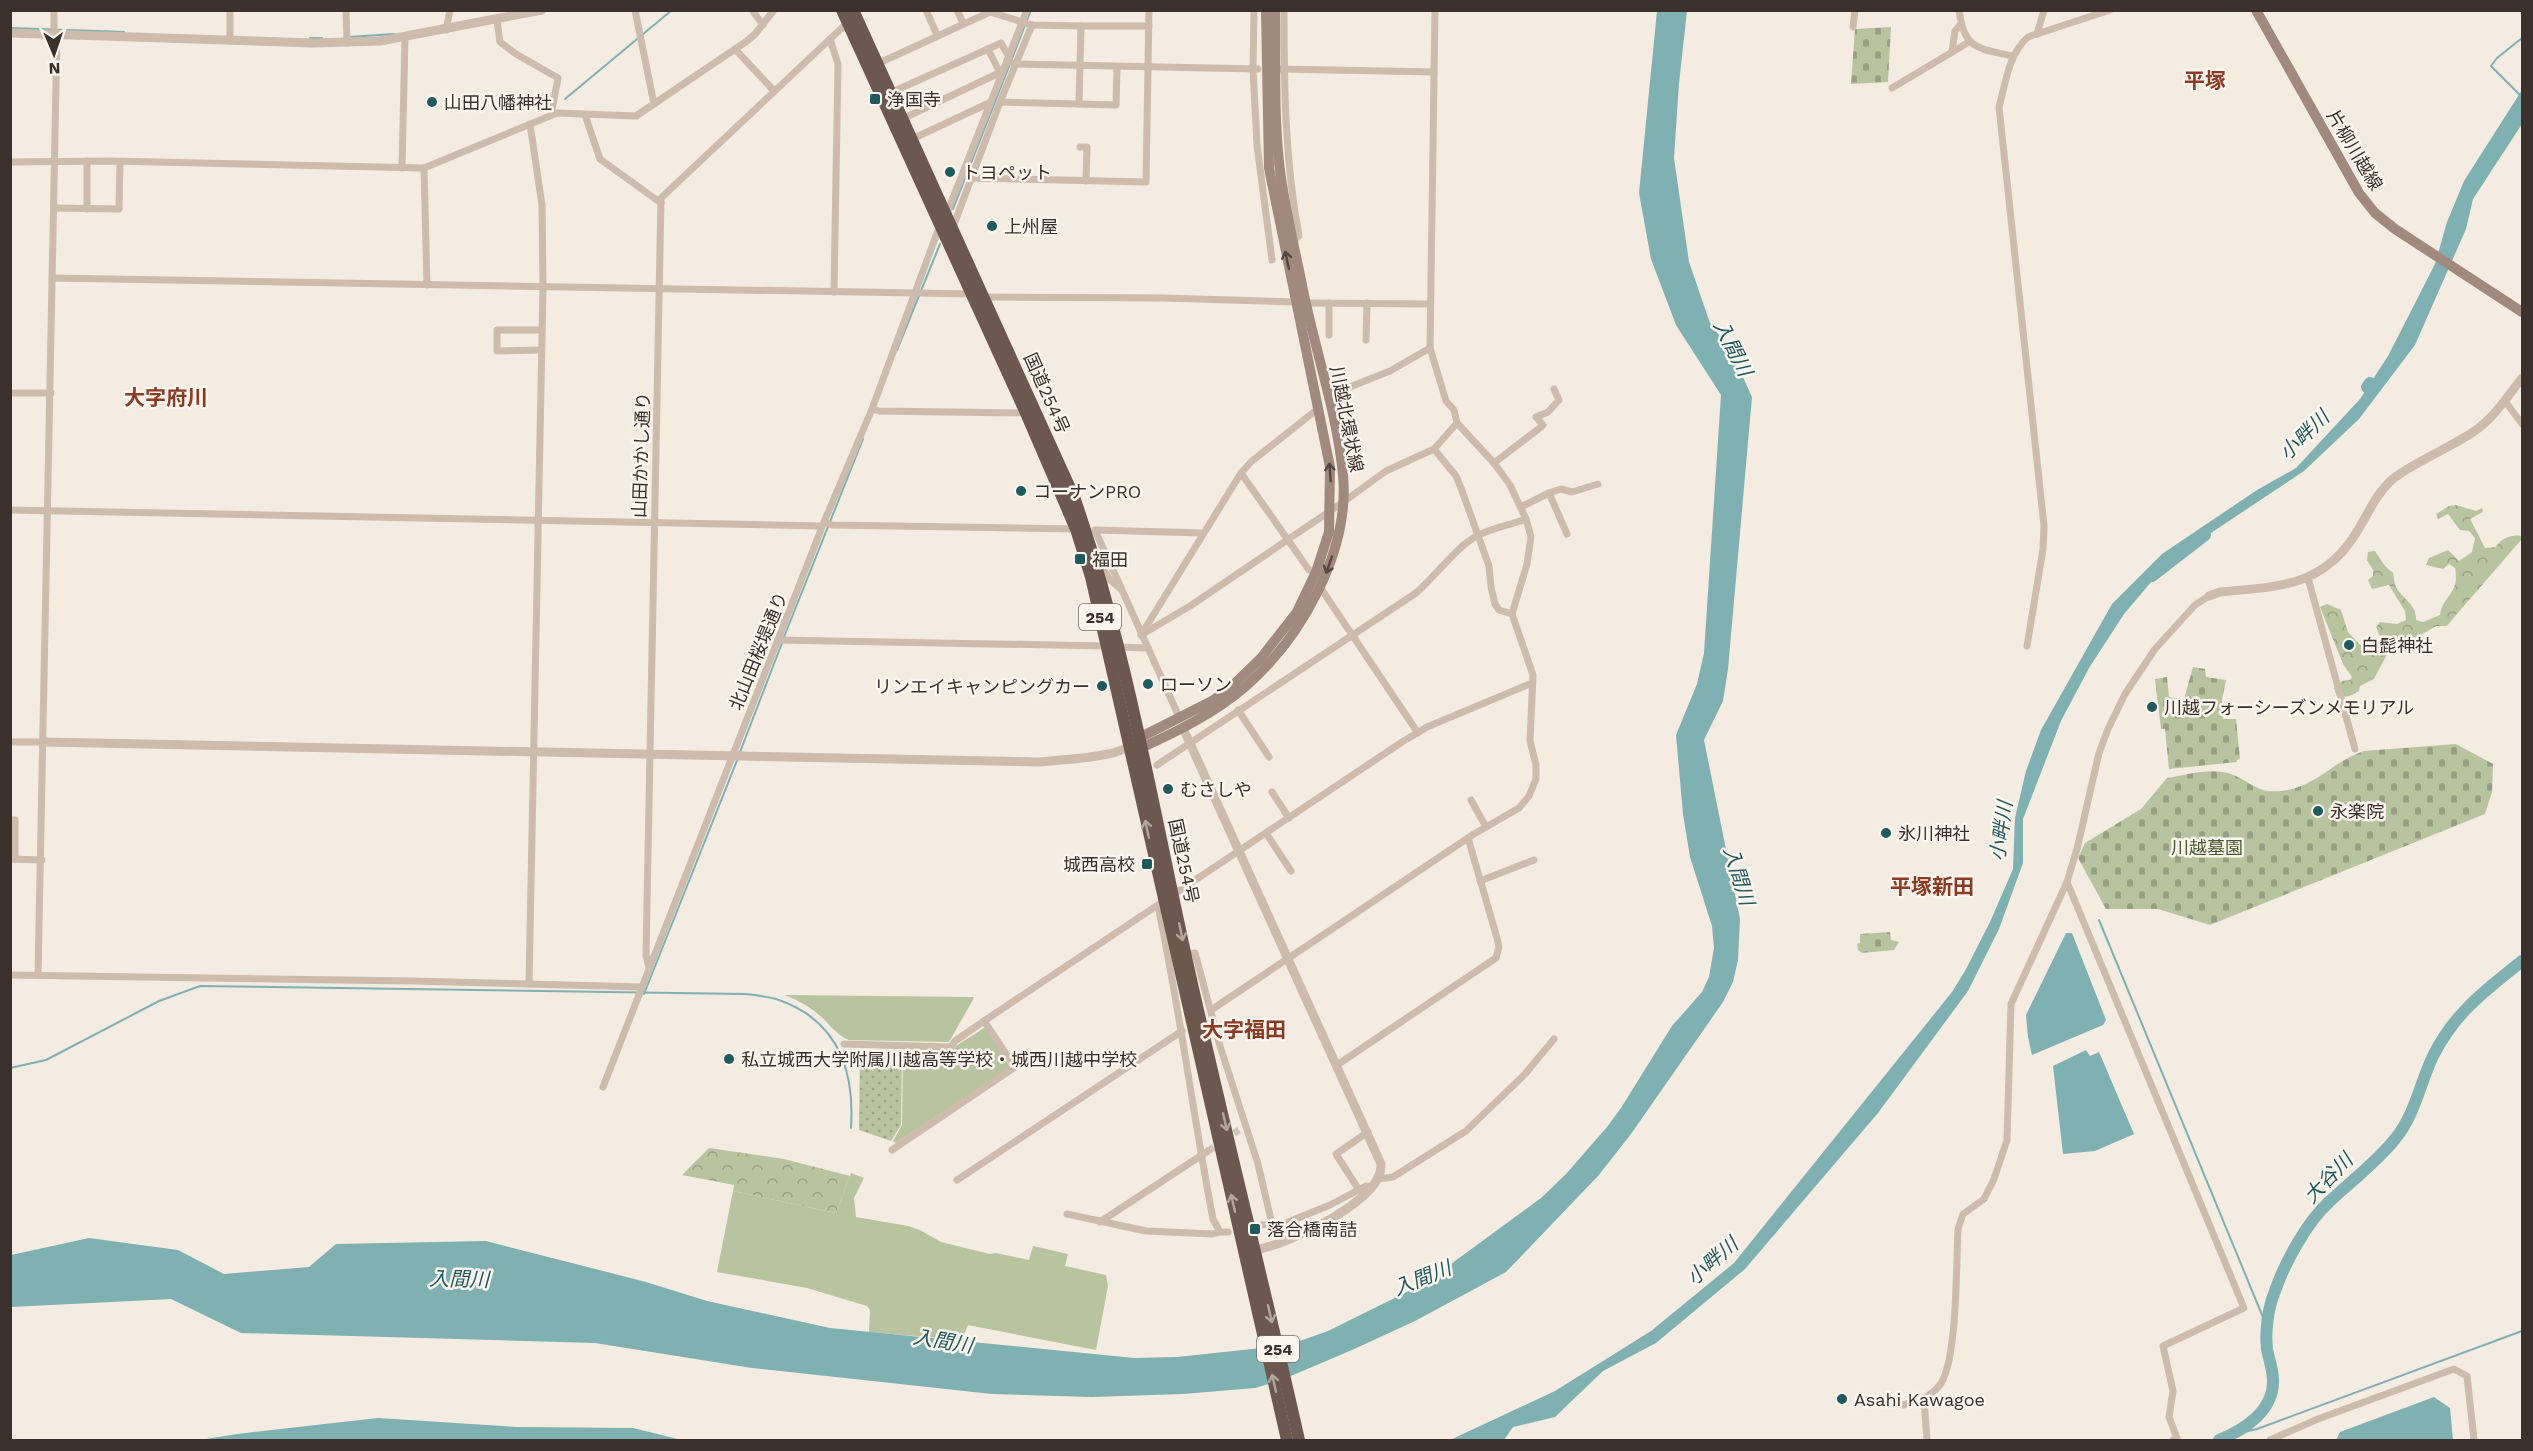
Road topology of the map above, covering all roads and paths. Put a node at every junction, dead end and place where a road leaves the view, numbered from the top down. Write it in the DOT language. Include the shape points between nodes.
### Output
graph roads {
  1 [pos="54,10"];
  2 [pos="230,10"];
  3 [pos="346,10"];
  4 [pos="450,10"];
  5 [pos="542,10"];
  6 [pos="635,10"];
  7 [pos="752,10"];
  8 [pos="774,10"];
  9 [pos="926,10"];
  10 [pos="957,10"];
  11 [pos="1027,10"];
  12 [pos="1149,10"];
  13 [pos="1254,10"];
  14 [pos="1266,10"];
  15 [pos="1275,10"];
  16 [pos="1284,10"];
  17 [pos="1436,10"];
  18 [pos="1855,10"];
  19 [pos="1959,10"];
  20 [pos="2044,10"];
  21 [pos="2110,10"];
  22 [pos="2256,10"];
  23 [pos="990,11"];
  24 [pos="852,14"];
  25 [pos="497,20"];
  26 [pos="963,23"];
  27 [pos="1026,24"];
  28 [pos="1961,24"];
  29 [pos="763,25"];
  30 [pos="1081,26"];
  31 [pos="1149,26"];
  32 [pos="1853,27"];
  33 [pos="446,30"];
  34 [pos="10,33"];
  35 [pos="2037,34"];
  36 [pos="55,35"];
  37 [pos="938,35"];
  38 [pos="405,38"];
  39 [pos="830,39"];
  40 [pos="230,41"];
  41 [pos="1969,42"];
  42 [pos="346,43"];
  43 [pos="735,49"];
  44 [pos="988,49"];
  45 [pos="1952,52"];
  46 [pos="2013,56"];
  47 [pos="1011,61"];
  48 [pos="877,64"];
  49 [pos="1080,65"];
  50 [pos="1117,66"];
  51 [pos="1148,66"];
  52 [pos="1256,69"];
  53 [pos="1282,69"];
  54 [pos="1434,72"];
  55 [pos="1000,74"];
  56 [pos="1892,88"];
  57 [pos="774,91"];
  58 [pos="890,93"];
  59 [pos="1000,102"];
  60 [pos="989,103"];
  61 [pos="654,104"];
  62 [pos="1079,104"];
  63 [pos="551,115"];
  64 [pos="585,115"];
  65 [pos="902,118"];
  66 [pos="530,124"];
  67 [pos="912,139"];
  68 [pos="1080,147"];
  69 [pos="87,161"];
  70 [pos="10,162"];
  71 [pos="54,162"];
  72 [pos="120,162"];
  73 [pos="402,168"];
  74 [pos="424,168"];
  75 [pos="971,178"];
  76 [pos="1086,180"];
  77 [pos="661,203"];
  78 [pos="54,208"];
  79 [pos="87,209"];
  80 [pos="946,223"];
  81 [pos="1282,237"];
  82 [pos="1270,238"];
  83 [pos="1293,240"];
  84 [pos="1272,260"];
  85 [pos="52,278"];
  86 [pos="428,285"];
  87 [pos="543,287"];
  88 [pos="661,288"];
  89 [pos="834,292"];
  90 [pos="914,294"];
  91 [pos="978,296"];
  92 [pos="1300,302"];
  93 [pos="1329,303"];
  94 [pos="1366,303"];
  95 [pos="1430,304"];
  96 [pos="2523,312"];
  97 [pos="541,330"];
  98 [pos="1329,336"];
  99 [pos="1366,340"];
  100 [pos="1430,348"];
  101 [pos="540,350"];
  102 [pos="2523,378"];
  103 [pos="1554,389"];
  104 [pos="10,393"];
  105 [pos="51,393"];
  106 [pos="1328,400"];
  107 [pos="2505,401"];
  108 [pos="1319,408"];
  109 [pos="872,409"];
  110 [pos="1026,413"];
  111 [pos="1457,423"];
  112 [pos="2523,424"];
  113 [pos="1434,449"];
  114 [pos="1494,463"];
  115 [pos="1241,473"];
  116 [pos="1598,484"];
  117 [pos="1549,493"];
  118 [pos="1342,503"];
  119 [pos="1521,507"];
  120 [pos="10,510"];
  121 [pos="47,510"];
  122 [pos="1329,511"];
  123 [pos="1526,519"];
  124 [pos="539,520"];
  125 [pos="654,523"];
  126 [pos="823,524"];
  127 [pos="1076,529"];
  128 [pos="1203,533"];
  129 [pos="1567,534"];
  130 [pos="1478,535"];
  131 [pos="1286,539"];
  132 [pos="1095,558"];
  133 [pos="1316,572"];
  134 [pos="2308,578"];
  135 [pos="1320,587"];
  136 [pos="1124,590"];
  137 [pos="2209,596"];
  138 [pos="1512,614"];
  139 [pos="1141,635"];
  140 [pos="1352,635"];
  141 [pos="778,640"];
  142 [pos="2027,646"];
  143 [pos="1112,647"];
  144 [pos="1148,648"];
  145 [pos="1532,683"];
  146 [pos="1238,710"];
  147 [pos="1181,723"];
  148 [pos="1418,733"];
  149 [pos="10,742"];
  150 [pos="44,742"];
  151 [pos="1137,744"];
  152 [pos="1190,744"];
  153 [pos="2355,749"];
  154 [pos="534,753"];
  155 [pos="650,755"];
  156 [pos="731,757"];
  157 [pos="1269,757"];
  158 [pos="1157,765"];
  159 [pos="1272,792"];
  160 [pos="1471,800"];
  161 [pos="1289,818"];
  162 [pos="10,820"];
  163 [pos="1486,827"];
  164 [pos="1266,834"];
  165 [pos="1468,838"];
  166 [pos="1239,850"];
  167 [pos="13,859"];
  168 [pos="42,860"];
  169 [pos="1534,860"];
  170 [pos="1291,871"];
  171 [pos="1480,881"];
  172 [pos="2067,882"];
  173 [pos="1165,901"];
  174 [pos="1186,955"];
  175 [pos="1289,957"];
  176 [pos="649,968"];
  177 [pos="10,975"];
  178 [pos="38,975"];
  179 [pos="529,984"];
  180 [pos="642,987"];
  181 [pos="1210,1010"];
  182 [pos="984,1021"];
  183 [pos="1182,1030"];
  184 [pos="1554,1039"];
  185 [pos="844,1044"];
  186 [pos="1337,1065"];
  187 [pos="603,1087"];
  188 [pos="1368,1132"];
  189 [pos="892,1150"];
  190 [pos="1208,1151"];
  191 [pos="1201,1156"];
  192 [pos="957,1180"];
  193 [pos="1376,1183"];
  194 [pos="1359,1190"];
  195 [pos="1067,1214"];
  196 [pos="1099,1222"];
  197 [pos="1272,1224"];
  198 [pos="1262,1226"];
  199 [pos="1220,1232"];
  200 [pos="1228,1232"];
  201 [pos="1253,1256"];
  202 [pos="1924,1399"];
  203 [pos="1903,1405"];
  204 [pos="1287,1440"];
  205 [pos="1299,1440"];
  206 [pos="1927,1440"];
  207 [pos="2173,1440"];
  208 [pos="2271,1440"];
  209 [pos="2474,1440"];
  1 -- 36 [label="street"];
  2 -- 40 [label="street"];
  3 -- 42 [label="street"];
  4 -- 33 [label="street"];
  5 -- 25 [label="street"];
  6 -- 61 [label="street"];
  7 -- 29 [label="street"];
  8 -- 29 [label="street"];
  9 -- 37 [label="street"];
  10 -- 26 [label="street"];
  11 -- 27 [label="street"];
  12 -- 31 [label="street"];
  13 -- 52 [label="street"];
  14 -- 81 [label="main road, 川越北環状線" via="1269,168"];
  15 -- 83 [label="main road, 川越北環状線" via="1275,110 1281,177"];
  16 -- 53 [label="street"];
  17 -- 54 [label="street"];
  18 -- 32 [label="street"];
  19 -- 28 [label="street"];
  20 -- 35 [label="street"];
  21 -- 35 [label="street"];
  22 -- 96 [label="main road, 片柳川越線" via="2359,193 2382,220"];
  23 -- 26 [label="street"];
  23 -- 27 [label="street"];
  24 -- 39 [label="street"];
  24 -- 48 [label="highway, 国道254号 / 254"];
  24 -- 80 [label="highway, 国道254号 / 254"];
  25 -- 33 [label="street"];
  25 -- 63 [label="street" via="500,42 558,78"];
  26 -- 37 [label="street"];
  27 -- 30 [label="street"];
  27 -- 47 [label="street"];
  28 -- 41 [label="street"];
  28 -- 45 [label="street" via="1955,32"];
  29 -- 43 [label="street"];
  30 -- 31 [label="street"];
  30 -- 49 [label="street"];
  31 -- 51 [label="street"];
  33 -- 38 [label="street"];
  34 -- 36 [label="street"];
  35 -- 46 [label="street" via="2018,46"];
  36 -- 40 [label="street"];
  36 -- 71 [label="street"];
  37 -- 48 [label="street"];
  38 -- 42 [label="street"];
  38 -- 73 [label="street"];
  39 -- 57 [label="street"];
  39 -- 89 [label="street" via="838,64"];
  40 -- 42 [label="street"];
  41 -- 45 [label="street"];
  41 -- 46 [label="street"];
  43 -- 57 [label="street"];
  43 -- 61 [label="street"];
  44 -- 47 [label="street" via="1001,43"];
  44 -- 55 [label="street"];
  44 -- 58 [label="street"];
  45 -- 56 [label="street"];
  46 -- 142 [label="street" via="1999,117 2044,526"];
  47 -- 49 [label="street"];
  47 -- 55 [label="street"];
  47 -- 59 [label="street"];
  48 -- 58 [label="highway, 国道254号 / 254"];
  49 -- 50 [label="street"];
  49 -- 62 [label="street"];
  50 -- 51 [label="street"];
  50 -- 62 [label="street" via="1116,105"];
  51 -- 52 [label="street"];
  51 -- 76 [label="street" via="1146,182"];
  52 -- 82 [label="street" via="1261,185"];
  53 -- 54 [label="street"];
  53 -- 83 [label="street" via="1288,158 1299,236"];
  54 -- 95 [label="street"];
  55 -- 60 [label="street"];
  55 -- 65 [label="street"];
  57 -- 77 [label="street" via="661,198"];
  58 -- 65 [label="highway, 国道254号 / 254"];
  59 -- 62 [label="street"];
  59 -- 75 [label="street"];
  60 -- 67 [label="street"];
  60 -- 80 [label="street"];
  61 -- 64 [label="street" via="636,116"];
  63 -- 64 [label="street"];
  63 -- 66 [label="street"];
  64 -- 77 [label="street" via="600,159"];
  65 -- 67 [label="highway, 国道254号 / 254"];
  66 -- 74 [label="street"];
  66 -- 87 [label="street" via="542,205"];
  67 -- 80 [label="highway, 国道254号 / 254"];
  68 -- 76 [label="street" via="1086,147"];
  69 -- 71 [label="street"];
  69 -- 72 [label="street"];
  69 -- 79 [label="street"];
  70 -- 71 [label="street"];
  71 -- 78 [label="street"];
  72 -- 73 [label="street"];
  72 -- 79 [label="street" via="119,208"];
  73 -- 74 [label="street"];
  74 -- 86 [label="street"];
  75 -- 76 [label="street"];
  75 -- 80 [label="street"];
  77 -- 88 [label="street, 山田かかし通り"];
  78 -- 79 [label="street"];
  78 -- 85 [label="street"];
  80 -- 90 [label="street, 北山田桜堤通り"];
  80 -- 91 [label="highway, 国道254号 / 254"];
  81 -- 82 [label="street"];
  92 -- 81 [label="main road, 川越北環状線, one-way"];
  82 -- 84 [label="street"];
  83 -- 92 [label="main road, 川越北環状線"];
  85 -- 86 [label="street"];
  85 -- 105 [label="street"];
  86 -- 87 [label="street"];
  87 -- 88 [label="street"];
  87 -- 97 [label="street"];
  88 -- 89 [label="street"];
  88 -- 125 [label="street, 山田かかし通り"];
  89 -- 90 [label="street"];
  90 -- 91 [label="street"];
  90 -- 109 [label="street, 北山田桜堤通り"];
  91 -- 92 [label="street"];
  91 -- 110 [label="highway, 国道254号 / 254"];
  91 -- 132 [label="highway, 国道254号 / 254" via="1074,497"];
  92 -- 93 [label="street"];
  92 -- 106 [label="main road, 川越北環状線"];
  92 -- 108 [label="main road, 川越北環状線"];
  93 -- 94 [label="street"];
  93 -- 98 [label="street"];
  94 -- 95 [label="street"];
  94 -- 99 [label="street"];
  95 -- 100 [label="street"];
  97 -- 101 [label="street"];
  97 -- 101 [label="street" via="497,330 497,351"];
  100 -- 106 [label="street" via="1337,392"];
  100 -- 111 [label="street"];
  101 -- 124 [label="street"];
  102 -- 107 [label="street"];
  103 -- 114 [label="street" via="1559,400 1548,412 1536,417 1543,425 1541,428"];
  104 -- 105 [label="street"];
  105 -- 121 [label="street"];
  106 -- 118 [label="main road, 川越北環状線" via="1342,468"];
  107 -- 112 [label="street"];
  107 -- 134 [label="street" via="2475,431 2386,486 2341,555"];
  108 -- 115 [label="street"];
  122 -- 108 [label="main road, 川越北環状線, one-way" via="1330,467"];
  109 -- 110 [label="street"];
  109 -- 126 [label="street, 北山田桜堤通り"];
  110 -- 127 [label="highway, 国道254号 / 254"];
  111 -- 113 [label="street"];
  111 -- 114 [label="street"];
  113 -- 118 [label="street" via="1386,471"];
  113 -- 130 [label="street" via="1456,476"];
  114 -- 119 [label="street"];
  115 -- 128 [label="street"];
  115 -- 131 [label="street"];
  116 -- 117 [label="street" via="1572,492 1561,489"];
  117 -- 119 [label="street"];
  117 -- 129 [label="street"];
  118 -- 122 [label="street"];
  118 -- 135 [label="main road, 川越北環状線, one-way" via="1335,545"];
  119 -- 123 [label="street"];
  120 -- 121 [label="street"];
  121 -- 124 [label="street"];
  121 -- 150 [label="street"];
  122 -- 131 [label="street"];
  122 -- 133 [label="main road, 川越北環状線" via="1329,532"];
  123 -- 130 [label="street"];
  123 -- 138 [label="street" via="1531,542"];
  124 -- 125 [label="street"];
  124 -- 154 [label="street"];
  125 -- 126 [label="street"];
  125 -- 155 [label="street, 山田かかし通り"];
  126 -- 127 [label="street"];
  126 -- 141 [label="street, 北山田桜堤通り"];
  127 -- 143 [label="highway, 国道254号 / 254"];
  128 -- 136 [label="street" via="1095,531"];
  128 -- 139 [label="street"];
  130 -- 138 [label="street" via="1496,604 1499,610"];
  130 -- 140 [label="street" via="1416,593"];
  131 -- 133 [label="street" via="1309,570"];
  131 -- 139 [label="street"];
  132 -- 136 [label="street" via="1109,579"];
  132 -- 143 [label="highway, 国道254号 / 254"];
  133 -- 147 [label="main road, 川越北環状線" via="1297,612 1261,658 1229,689"];
  134 -- 137 [label="street" via="2282,586"];
  134 -- 153 [label="street"];
  135 -- 140 [label="street"];
  135 -- 147 [label="main road, 川越北環状線" via="1299,624 1247,686 1215,710"];
  136 -- 139 [label="street"];
  137 -- 172 [label="street" via="2194,605 2155,650 2121,703 2099,753"];
  138 -- 145 [label="street" via="1531,664"];
  139 -- 144 [label="street"];
  140 -- 146 [label="street"];
  140 -- 148 [label="street"];
  141 -- 143 [label="street"];
  141 -- 156 [label="street, 北山田桜堤通り"];
  143 -- 144 [label="street"];
  143 -- 151 [label="highway, 国道254号 / 254"];
  144 -- 147 [label="street"];
  145 -- 148 [label="street"];
  145 -- 163 [label="street" via="1530,741 1536,779 1519,808"];
  146 -- 152 [label="street"];
  146 -- 157 [label="street"];
  147 -- 151 [label="main road, 川越北環状線"];
  147 -- 152 [label="street"];
  148 -- 161 [label="street"];
  149 -- 150 [label="street"];
  150 -- 154 [label="street"];
  150 -- 168 [label="street"];
  151 -- 156 [label="street" via="1112,754 1037,762"];
  151 -- 173 [label="highway, 国道254号 / 254"];
  152 -- 158 [label="street"];
  152 -- 166 [label="street"];
  154 -- 155 [label="street"];
  154 -- 179 [label="street"];
  155 -- 156 [label="street"];
  155 -- 176 [label="street, 山田かかし通り" via="646,955"];
  156 -- 176 [label="street, 北山田桜堤通り"];
  159 -- 161 [label="street"];
  160 -- 163 [label="street"];
  161 -- 164 [label="street"];
  162 -- 167 [label="street" via="15,820"];
  163 -- 165 [label="street"];
  164 -- 166 [label="street"];
  164 -- 170 [label="street"];
  165 -- 171 [label="street"];
  165 -- 175 [label="street"];
  166 -- 173 [label="street"];
  166 -- 175 [label="street"];
  167 -- 168 [label="street"];
  168 -- 178 [label="street"];
  169 -- 171 [label="street"];
  171 -- 186 [label="street" via="1499,947 1496,957"];
  172 -- 202 [label="street" via="2012,1004 2007,1140 1984,1199 1963,1214 1958,1229 1950,1361 1941,1384"];
  172 -- 207 [label="street" via="2244,1308 2163,1346 2173,1391 2169,1417 2177,1438"];
  173 -- 174 [label="highway, 国道254号 / 254, one-way"];
  173 -- 182 [label="street"];
  173 -- 183 [label="street"];
  201 -- 173 [label="highway, 国道254号 / 254, one-way"];
  174 -- 181 [label="street" via="1195,953"];
  174 -- 201 [label="highway, 国道254号 / 254, one-way"];
  175 -- 181 [label="street"];
  175 -- 186 [label="street"];
  176 -- 180 [label="street, 北山田桜堤通り"];
  177 -- 178 [label="street"];
  178 -- 179 [label="street"];
  179 -- 180 [label="street"];
  180 -- 187 [label="street, 北山田桜堤通り"];
  181 -- 197 [label="street"];
  182 -- 185 [label="street" via="951,1047"];
  182 -- 189 [label="street" via="1015,1067"];
  183 -- 191 [label="street"];
  183 -- 192 [label="street"];
  184 -- 193 [label="street" via="1525,1074 1466,1131 1393,1177"];
  186 -- 188 [label="street"];
  188 -- 193 [label="street" via="1381,1164"];
  188 -- 194 [label="street" via="1336,1154"];
  190 -- 191 [label="street"];
  191 -- 196 [label="street"];
  191 -- 199 [label="street" via="1213,1220"];
  193 -- 194 [label="street"];
  193 -- 201 [label="street" via="1325,1221"];
  194 -- 197 [label="street" via="1302,1218 1278,1226"];
  195 -- 196 [label="street"];
  196 -- 199 [label="street" via="1160,1232"];
  197 -- 198 [label="street"];
  199 -- 200 [label="street"];
  204 -- 201 [label="highway, 国道254号 / 254, one-way"];
  201 -- 205 [label="highway, 国道254号 / 254, one-way"];
  202 -- 203 [label="street"];
  202 -- 206 [label="street"];
  208 -- 209 [label="street" via="2454,1369 2467,1376"];
}
